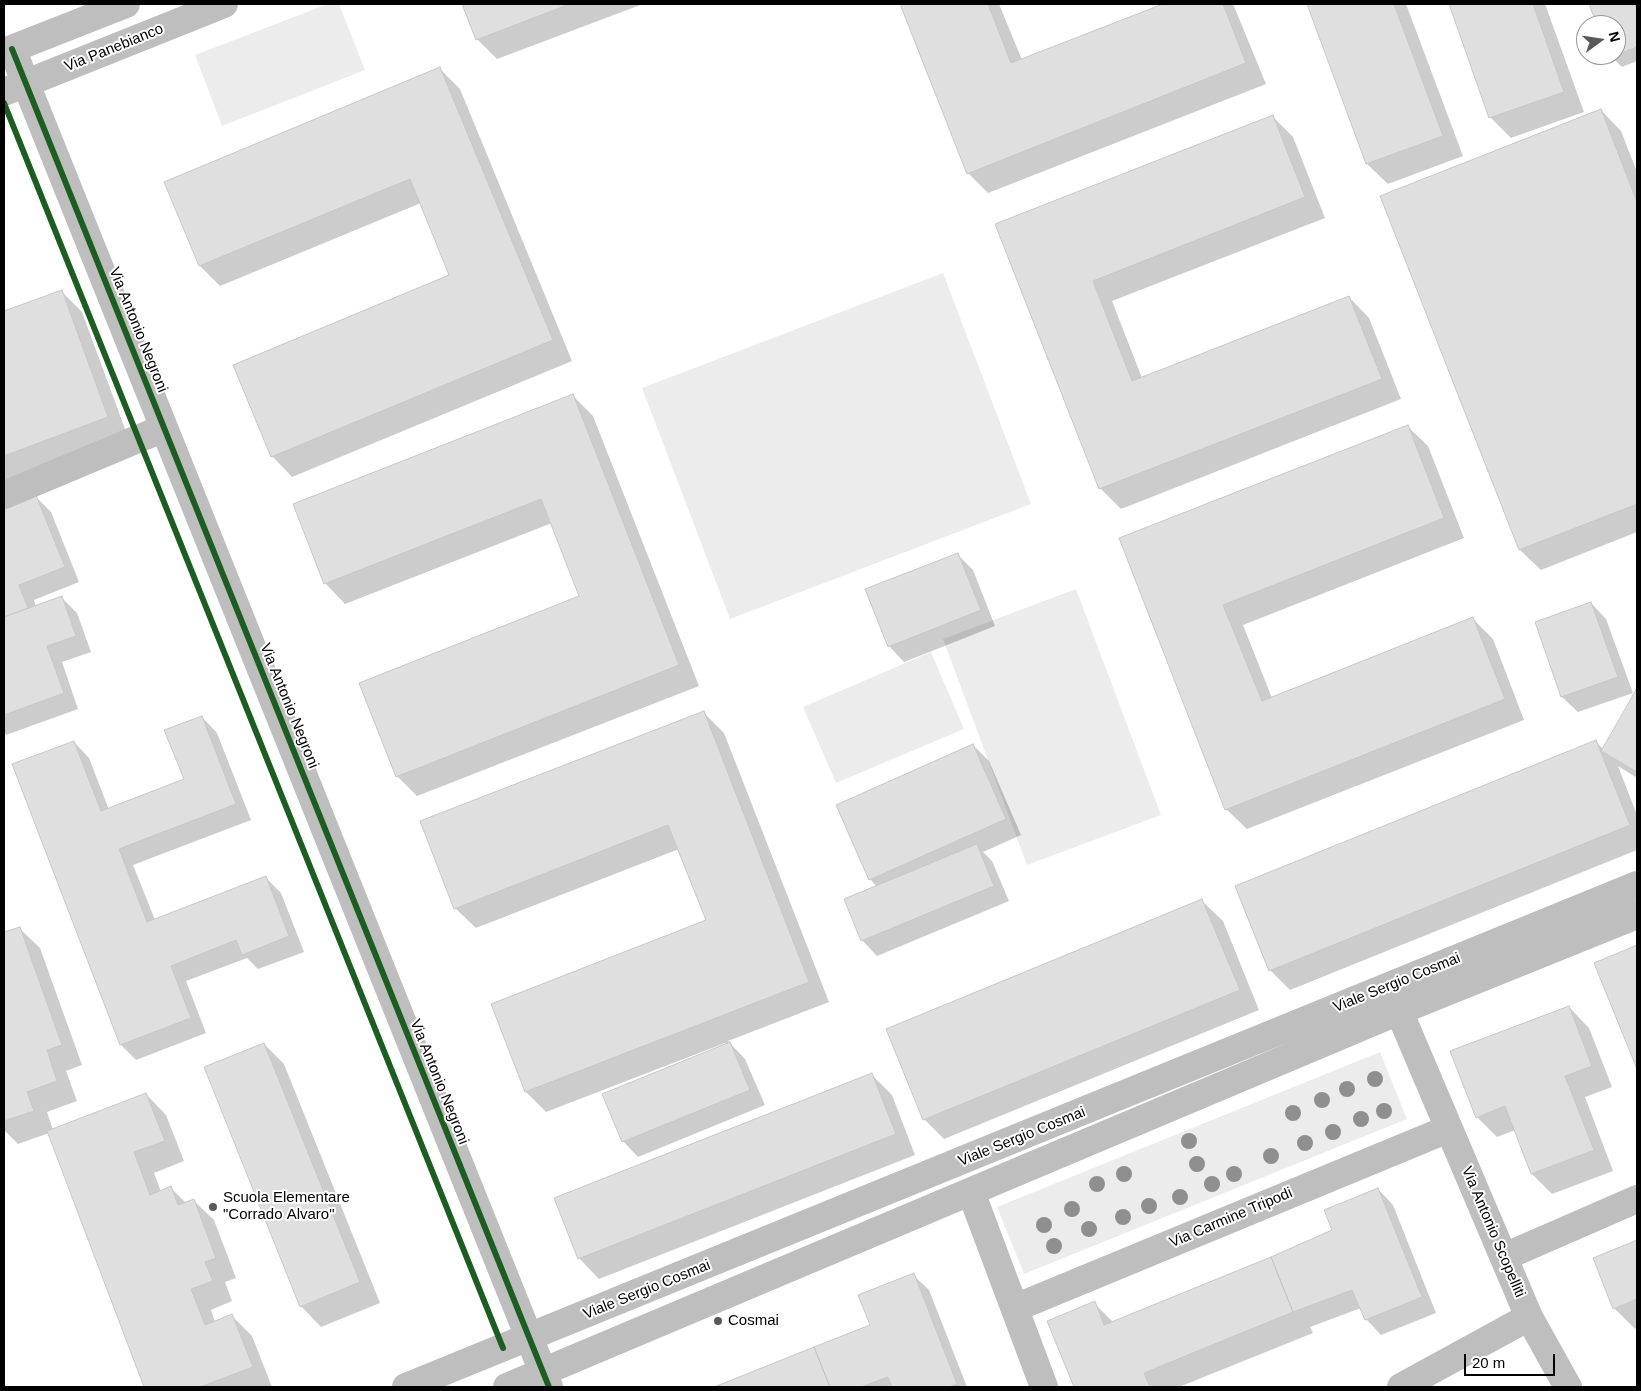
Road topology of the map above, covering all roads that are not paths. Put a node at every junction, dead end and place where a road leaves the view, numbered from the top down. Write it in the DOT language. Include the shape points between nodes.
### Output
graph roads {
  1 [pos="126,4"];
  2 [pos="224,4"];
  3 [pos="8,51"];
  4 [pos="15,87"];
  5 [pos="164,428"];
  6 [pos="4,495"];
  7 [pos="1637,885"];
  8 [pos="1637,916"];
  9 [pos="1399,1011"];
  10 [pos="1448,1129"];
  11 [pos="971,1192"];
  12 [pos="1637,1199"];
  13 [pos="1504,1257"];
  14 [pos="1015,1308"];
  15 [pos="1529,1317"];
  16 [pos="528,1338"];
  17 [pos="546,1380"];
  18 [pos="406,1387"];
  19 [pos="507,1387"];
  20 [pos="1044,1387"];
  21 [pos="1401,1387"];
  22 [pos="1568,1387"];
  1 -- 3 [label="street"];
  2 -- 4 [label="street, Via Panebianco"];
  3 -- 4 [label="street, Via Antonio Negroni"];
  4 -- 5 [label="street, Via Antonio Negroni"];
  5 -- 6 [label="street"];
  5 -- 16 [label="street, Via Antonio Negroni"];
  7 -- 16 [label="street, Viale Sergio Cosmai"];
  8 -- 9 [label="street, Viale Sergio Cosmai"];
  9 -- 10 [label="street, Via Antonio Scopelliti"];
  9 -- 11 [label="street, Viale Sergio Cosmai"];
  10 -- 13 [label="street, Via Antonio Scopelliti"];
  10 -- 14 [label="street, Via Carmine Tripodi"];
  11 -- 14 [label="street"];
  11 -- 17 [label="street, Viale Sergio Cosmai"];
  12 -- 13 [label="street"];
  13 -- 15 [label="street, Via Antonio Scopelliti"];
  14 -- 20 [label="street"];
  15 -- 21 [label="street, Via Antonio Scopelliti"];
  15 -- 22 [label="street"];
  16 -- 17 [label="street, Via Antonio Negroni"];
  16 -- 18 [label="street, Viale Sergio Cosmai"];
  17 -- 19 [label="street, Viale Sergio Cosmai"];
}
